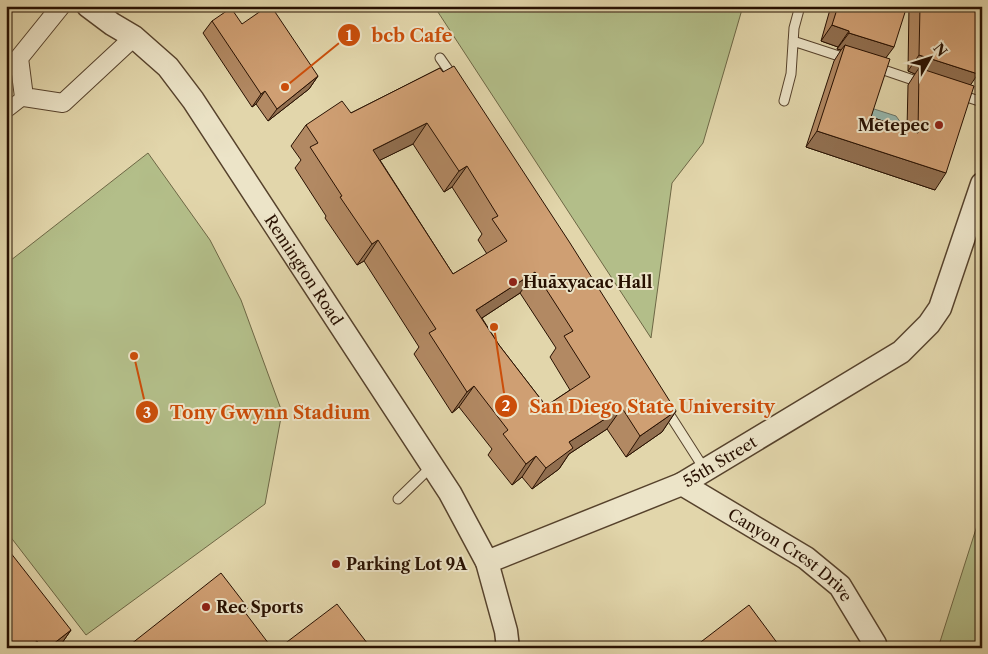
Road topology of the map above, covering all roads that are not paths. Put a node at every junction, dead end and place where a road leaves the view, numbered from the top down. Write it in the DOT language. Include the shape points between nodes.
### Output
graph roads {
  1 [pos="61,6"];
  2 [pos="88,6"];
  3 [pos="800,6"];
  4 [pos="134,37"];
  5 [pos="794,41"];
  6 [pos="440,58"];
  7 [pos="859,62"];
  8 [pos="869,65"];
  9 [pos="456,83"];
  10 [pos="935,87"];
  11 [pos="954,93"];
  12 [pos="24,96"];
  13 [pos="784,101"];
  14 [pos="982,102"];
  15 [pos="6,111"];
  16 [pos="982,184"];
  17 [pos="659,399"];
  18 [pos="432,466"];
  19 [pos="705,470"];
  20 [pos="682,484"];
  21 [pos="398,500"];
  22 [pos="487,562"];
  23 [pos="508,648"];
  24 [pos="876,648"];
  1 -- 12 [label="street" via="19,58"];
  2 -- 4 [label="street, Remington Road"];
  3 -- 5 [label="lane"];
  4 -- 12 [label="street" via="62,103"];
  4 -- 18 [label="street, Remington Road" via="170,69 194,100"];
  5 -- 7 [label="lane"];
  5 -- 13 [label="lane"];
  6 -- 9 [label="lane"];
  8 -- 10 [label="lane"];
  11 -- 14 [label="lane"];
  12 -- 15 [label="street"];
  16 -- 19 [label="street, 55th Street" via="940,308 929,324 901,352"];
  17 -- 19 [label="lane"];
  18 -- 21 [label="lane"];
  18 -- 22 [label="street, Remington Road"];
  19 -- 20 [label="street, 55th Street"];
  20 -- 22 [label="street, 55th Street"];
  20 -- 24 [label="street, Canyon Crest Drive" via="806,558 840,586"];
  22 -- 23 [label="street"];
}
